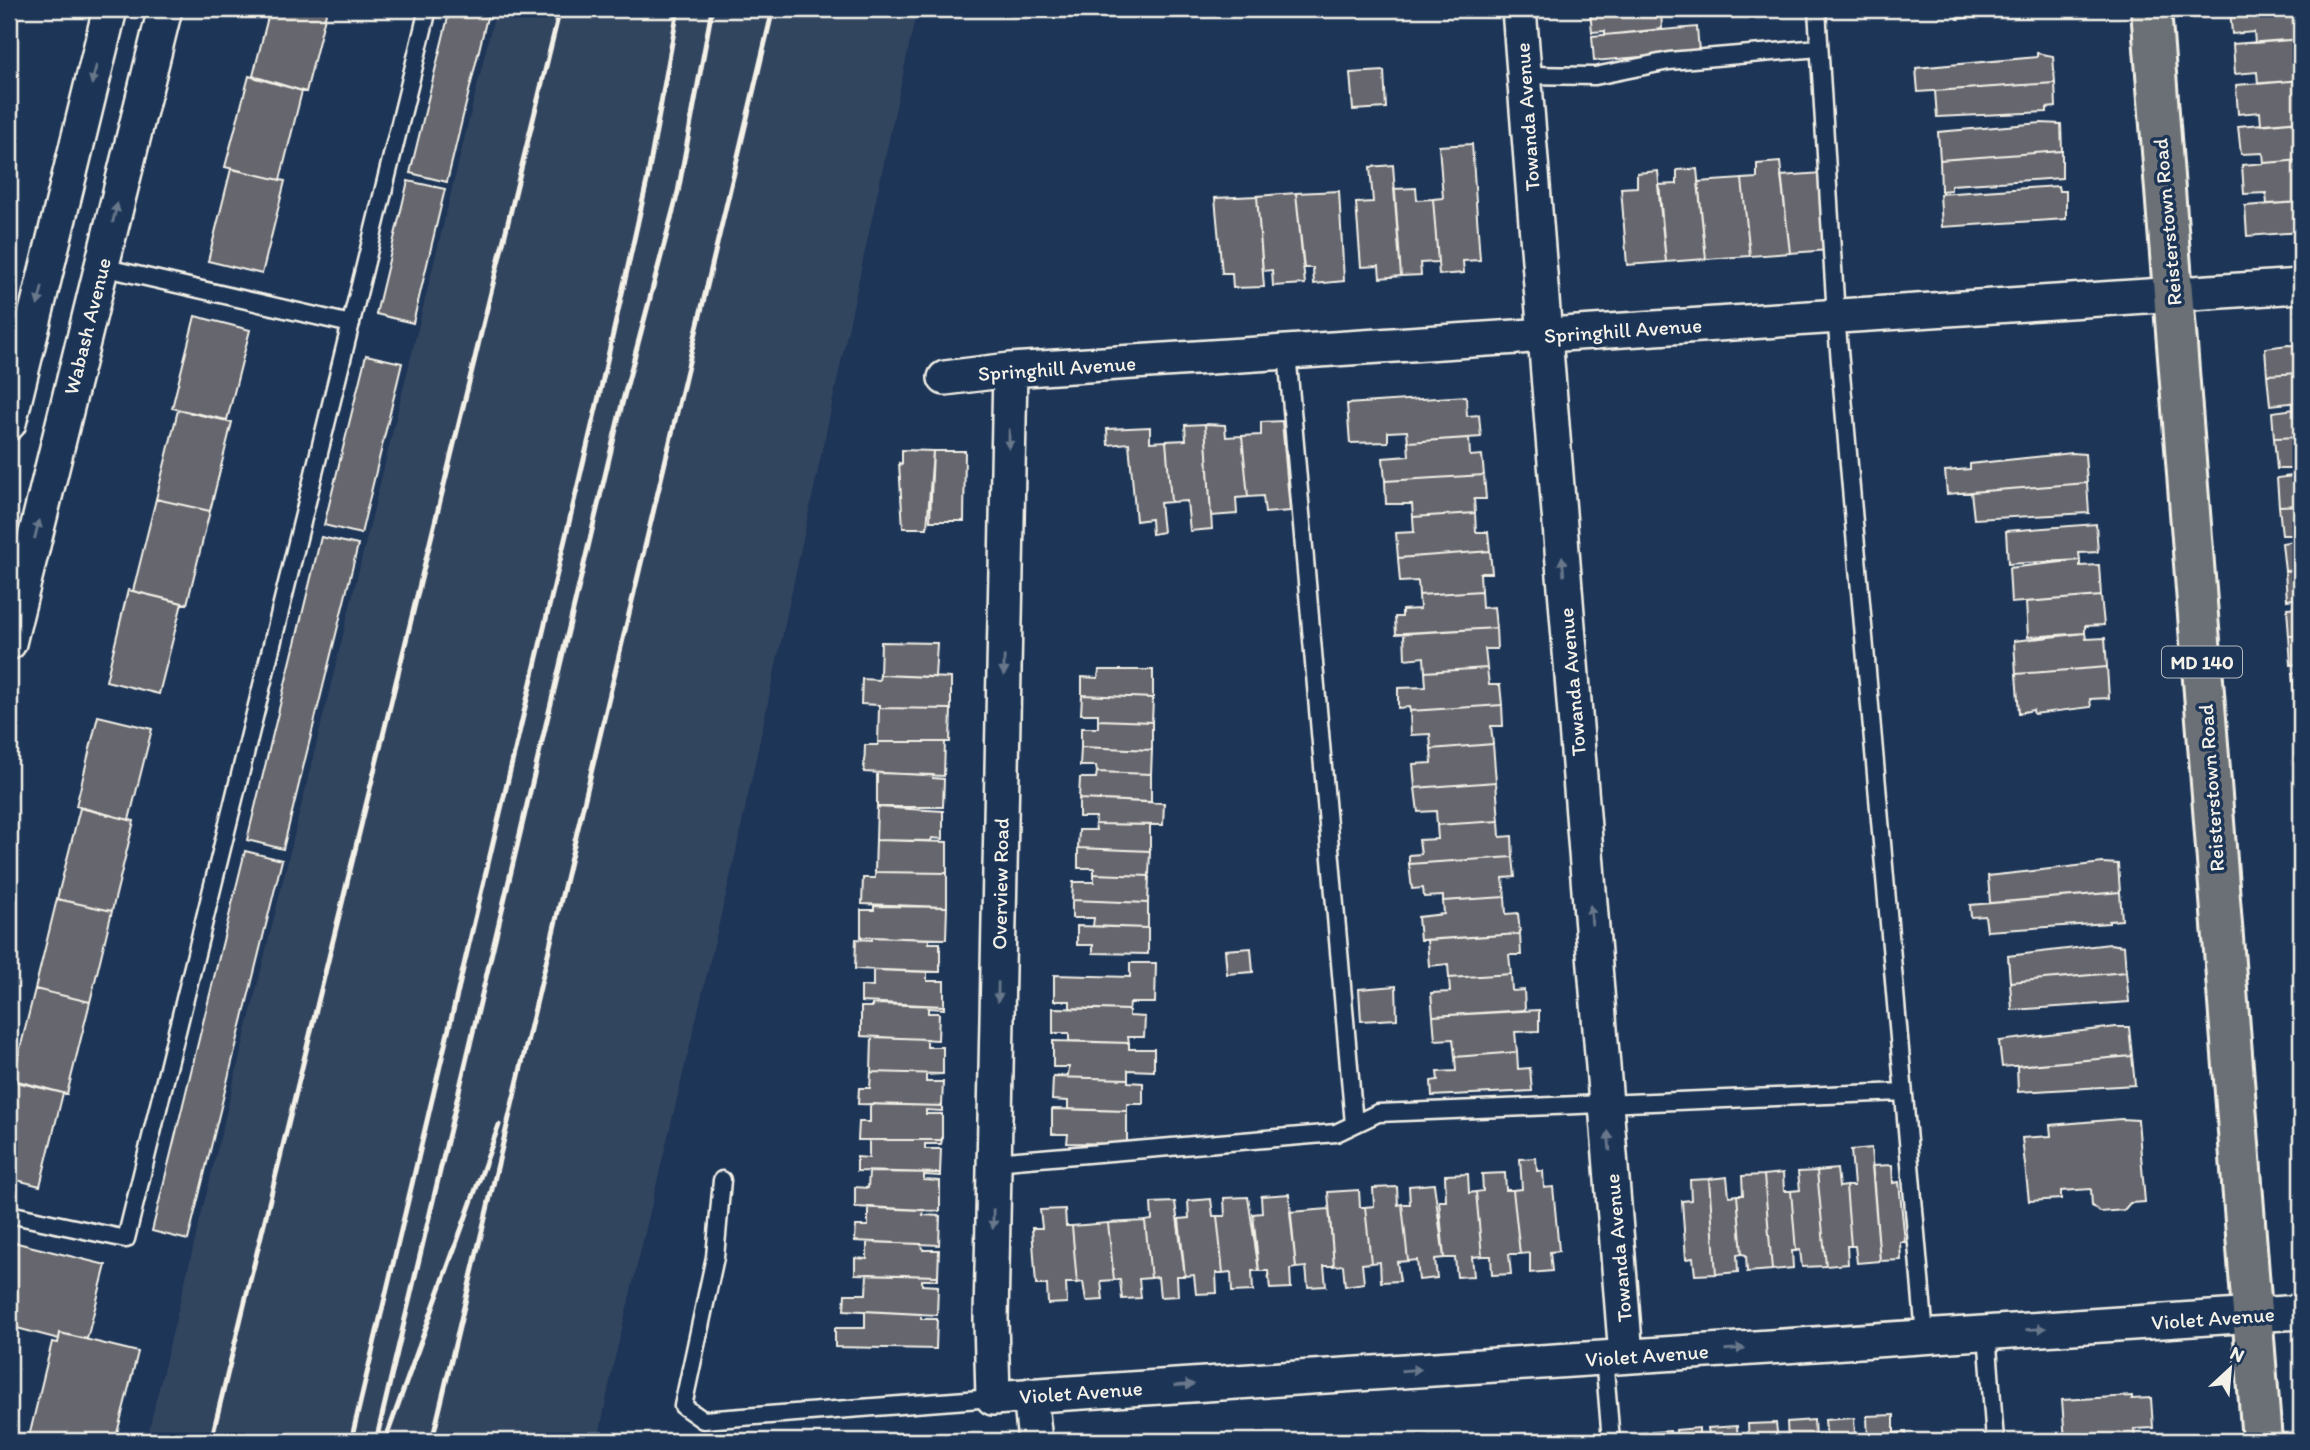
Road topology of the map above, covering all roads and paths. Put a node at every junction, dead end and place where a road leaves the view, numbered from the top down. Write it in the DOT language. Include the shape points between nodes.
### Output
graph roads {
  1 [pos="110,9"];
  2 [pos="165,9"];
  3 [pos="428,9"];
  4 [pos="1519,9"];
  5 [pos="1817,9"];
  6 [pos="2151,9"];
  7 [pos="1819,48"];
  8 [pos="1524,75"];
  9 [pos="102,267"];
  10 [pos="2301,286"];
  11 [pos="2173,295"];
  12 [pos="1836,316"];
  13 [pos="351,324"];
  14 [pos="1544,334"];
  15 [pos="1287,352"];
  16 [pos="1010,370"];
  17 [pos="945,378"];
  18 [pos="14,381"];
  19 [pos="70,395"];
  20 [pos="9,423"];
  21 [pos="9,643"];
  22 [pos="1903,1092"];
  23 [pos="1606,1103"];
  24 [pos="1354,1124"];
  25 [pos="994,1162"];
  26 [pos="722,1180"];
  27 [pos="9,1214"];
  28 [pos="2301,1312"];
  29 [pos="2252,1315"];
  30 [pos="1987,1332"];
  31 [pos="1925,1336"];
  32 [pos="1615,1357"];
  33 [pos="1030,1395"];
  34 [pos="993,1398"];
  35 [pos="1035,1441"];
  36 [pos="1611,1441"];
  37 [pos="1995,1441"];
  38 [pos="2262,1441"];
  1 -- 18 [label="street, one-way"];
  9 -- 2 [label="street, Wabash Avenue, one-way"];
  3 -- 13 [label="lane"];
  4 -- 8 [label="street, Towanda Avenue"];
  5 -- 7 [label="lane"];
  6 -- 11 [label="main road, Reisterstown Road / MD 140"];
  7 -- 8 [label="lane" via="1669,61 1595,76"];
  7 -- 12 [label="lane"];
  8 -- 14 [label="street, Towanda Avenue"];
  9 -- 13 [label="lane"];
  9 -- 19 [label="street, Wabash Avenue"];
  10 -- 11 [label="street, Springhill Avenue"];
  11 -- 12 [label="street, Springhill Avenue"];
  11 -- 29 [label="main road, Reisterstown Road / MD 140"];
  12 -- 14 [label="street, Springhill Avenue"];
  12 -- 22 [label="lane"];
  13 -- 27 [label="lane" via="126,1239"];
  14 -- 15 [label="street, Springhill Avenue"];
  23 -- 14 [label="street, Towanda Avenue, one-way"];
  15 -- 16 [label="street, Springhill Avenue"];
  15 -- 24 [label="lane"];
  16 -- 17 [label="street, Springhill Avenue"];
  16 -- 25 [label="street, Overview Road, one-way"];
  18 -- 19 [label="street"];
  18 -- 20 [label="street"];
  21 -- 19 [label="street, Wabash Avenue, one-way"];
  22 -- 23 [label="lane"];
  22 -- 31 [label="lane"];
  23 -- 24 [label="lane" via="1378,1113"];
  32 -- 23 [label="street, Towanda Avenue, one-way"];
  24 -- 25 [label="lane" via="1336,1133"];
  25 -- 34 [label="street, Overview Road, one-way"];
  26 -- 34 [label="lane" via="715,1257 683,1406 703,1420"];
  28 -- 29 [label="street, Violet Avenue"];
  30 -- 29 [label="street, Violet Avenue, one-way"];
  29 -- 38 [label="main road, Reisterstown Road / MD 140"];
  30 -- 31 [label="street, Violet Avenue"];
  30 -- 37 [label="lane"];
  32 -- 31 [label="street, Violet Avenue, one-way"];
  33 -- 32 [label="street, Violet Avenue, one-way"];
  32 -- 36 [label="lane, Towanda Avenue"];
  33 -- 34 [label="street, Violet Avenue"];
  33 -- 35 [label="street"];
}
